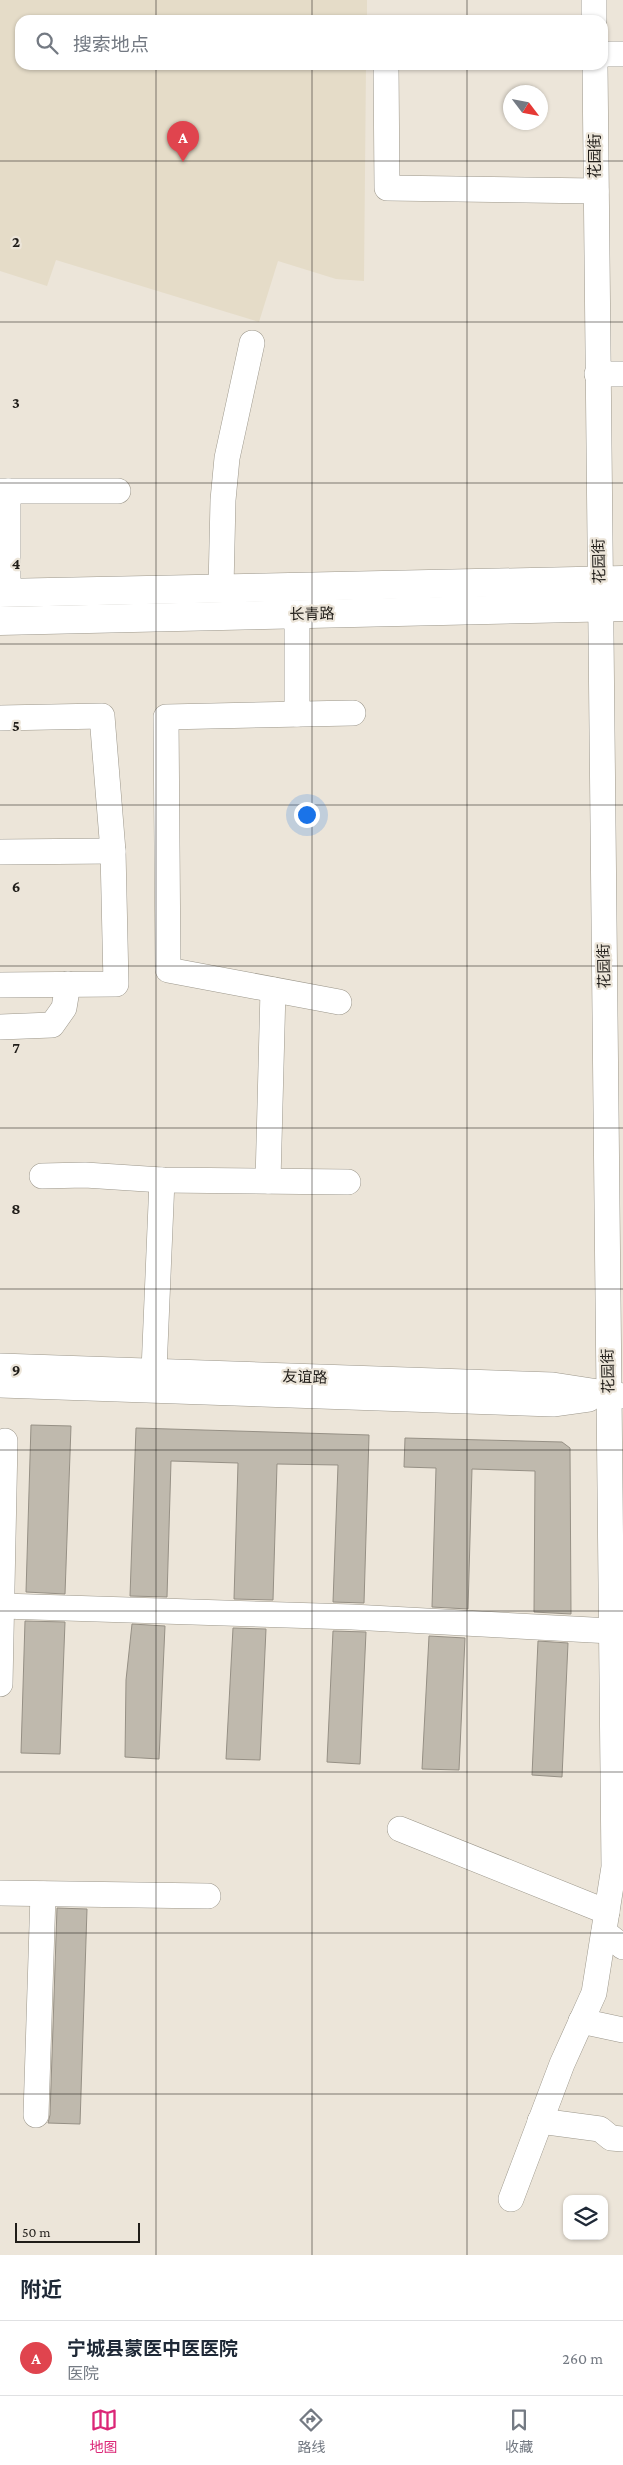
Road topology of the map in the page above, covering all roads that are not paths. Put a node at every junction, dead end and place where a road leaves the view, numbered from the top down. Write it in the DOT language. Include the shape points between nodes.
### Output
graph roads {
  1 [pos="594,0"];
  2 [pos="594,15"];
  3 [pos="608,54"];
  4 [pos="623,54"];
  5 [pos="386,70"];
  6 [pos="595,70"];
  7 [pos="596,191"];
  8 [pos="252,343"];
  9 [pos="597,374"];
  10 [pos="623,374"];
  11 [pos="4,491"];
  12 [pos="118,491"];
  13 [pos="611,580"];
  14 [pos="221,588"];
  15 [pos="4,593"];
  16 [pos="611,608"];
  17 [pos="297,614"];
  18 [pos="0,621"];
  19 [pos="353,713"];
  20 [pos="297,714"];
  21 [pos="0,718"];
  22 [pos="0,852"];
  23 [pos="113,852"];
  24 [pos="68,984"];
  25 [pos="0,985"];
  26 [pos="273,990"];
  27 [pos="339,1002"];
  28 [pos="0,1027"];
  29 [pos="614,1062"];
  30 [pos="42,1176"];
  31 [pos="162,1180"];
  32 [pos="268,1181"];
  33 [pos="348,1182"];
  34 [pos="0,1366"];
  35 [pos="154,1371"];
  36 [pos="0,1385"];
  37 [pos="616,1396"];
  38 [pos="6,1441"];
  39 [pos="2,1606"];
  40 [pos="611,1631"];
  41 [pos="1,1635"];
  42 [pos="0,1684"];
  43 [pos="618,1813"];
  44 [pos="400,1829"];
  45 [pos="0,1894"];
  46 [pos="43,1894"];
  47 [pos="208,1896"];
  48 [pos="605,1922"];
  49 [pos="623,1947"];
  50 [pos="581,2021"];
  51 [pos="623,2030"];
  52 [pos="36,2115"];
  53 [pos="540,2122"];
  54 [pos="623,2139"];
  55 [pos="511,2199"];
  1 -- 2 [label="street"];
  3 -- 4 [label="street"];
  5 -- 7 [label="street" via="387,188"];
  6 -- 7 [label="street, 花园街"];
  7 -- 9 [label="street, 花园街"];
  8 -- 14 [label="street" via="227,458"];
  9 -- 10 [label="street"];
  9 -- 13 [label="street, 花园街"];
  11 -- 12 [label="street"];
  11 -- 15 [label="street"];
  13 -- 14 [label="main road, 长青路"];
  13 -- 16 [label="street, 花园街"];
  14 -- 15 [label="main road, 长青路"];
  16 -- 17 [label="main road, 长青路"];
  16 -- 29 [label="street, 花园街"];
  17 -- 18 [label="main road, 长青路"];
  17 -- 20 [label="street"];
  19 -- 20 [label="street"];
  20 -- 26 [label="street" via="166,717 168,970"];
  21 -- 23 [label="street" via="102,716"];
  22 -- 23 [label="street"];
  23 -- 24 [label="street" via="116,984"];
  24 -- 25 [label="street"];
  24 -- 28 [label="street" via="64,1008 52,1025"];
  26 -- 27 [label="street"];
  26 -- 32 [label="street"];
  29 -- 37 [label="street, 花园街"];
  30 -- 31 [label="street"];
  31 -- 32 [label="street"];
  31 -- 35 [label="street"];
  32 -- 33 [label="street"];
  34 -- 35 [label="street, 友谊路"];
  35 -- 37 [label="street, 友谊路" via="553,1385"];
  36 -- 37 [label="street, 友谊路" via="552,1404"];
  37 -- 40 [label="street, 花园街"];
  38 -- 39 [label="street"];
  39 -- 40 [label="street" via="352,1617"];
  39 -- 41 [label="street"];
  40 -- 43 [label="street, 花园街"];
  41 -- 42 [label="street"];
  43 -- 48 [label="street, 花园街"];
  44 -- 48 [label="street"];
  45 -- 46 [label="street"];
  46 -- 47 [label="street"];
  46 -- 52 [label="street"];
  48 -- 49 [label="street"];
  48 -- 50 [label="street, 花园街" via="594,1992"];
  50 -- 51 [label="street"];
  50 -- 53 [label="street, 花园街"];
  53 -- 54 [label="street" via="600,2129 611,2138"];
  53 -- 55 [label="street, 花园街"];
}
